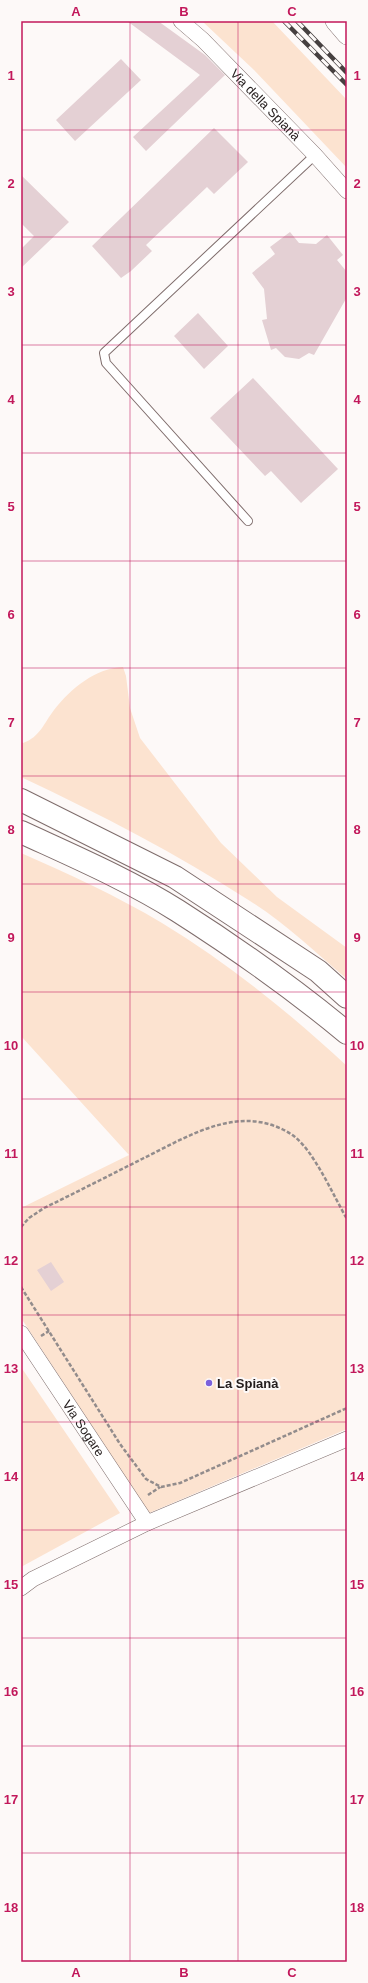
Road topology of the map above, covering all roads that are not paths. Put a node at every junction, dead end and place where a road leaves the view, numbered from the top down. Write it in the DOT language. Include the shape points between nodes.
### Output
graph roads {
  1 [pos="181,21"];
  2 [pos="335,21"];
  3 [pos="347,35"];
  4 [pos="315,154"];
  5 [pos="347,191"];
  6 [pos="248,520"];
  7 [pos="21,800"];
  8 [pos="21,832"];
  9 [pos="21,836"];
  10 [pos="89,863"];
  11 [pos="347,997"];
  12 [pos="347,1033"];
  13 [pos="21,1333"];
  14 [pos="347,1439"];
  15 [pos="147,1523"];
  16 [pos="21,1588"];
  1 -- 4 [label="street, Via della Spianà" via="203,40"];
  2 -- 3 [label="street"];
  4 -- 5 [label="street, Via della Spianà"];
  4 -- 6 [label="lane" via="104,353 106,363"];
  7 -- 11 [label="highway" via="175,877 318,971"];
  8 -- 10 [label="highway"];
  9 -- 10 [label="highway"];
  10 -- 12 [label="highway" via="177,910 306,998"];
  13 -- 15 [label="street, Via Sogare"];
  14 -- 15 [label="street"];
  15 -- 16 [label="street" via="33,1579"];
}
